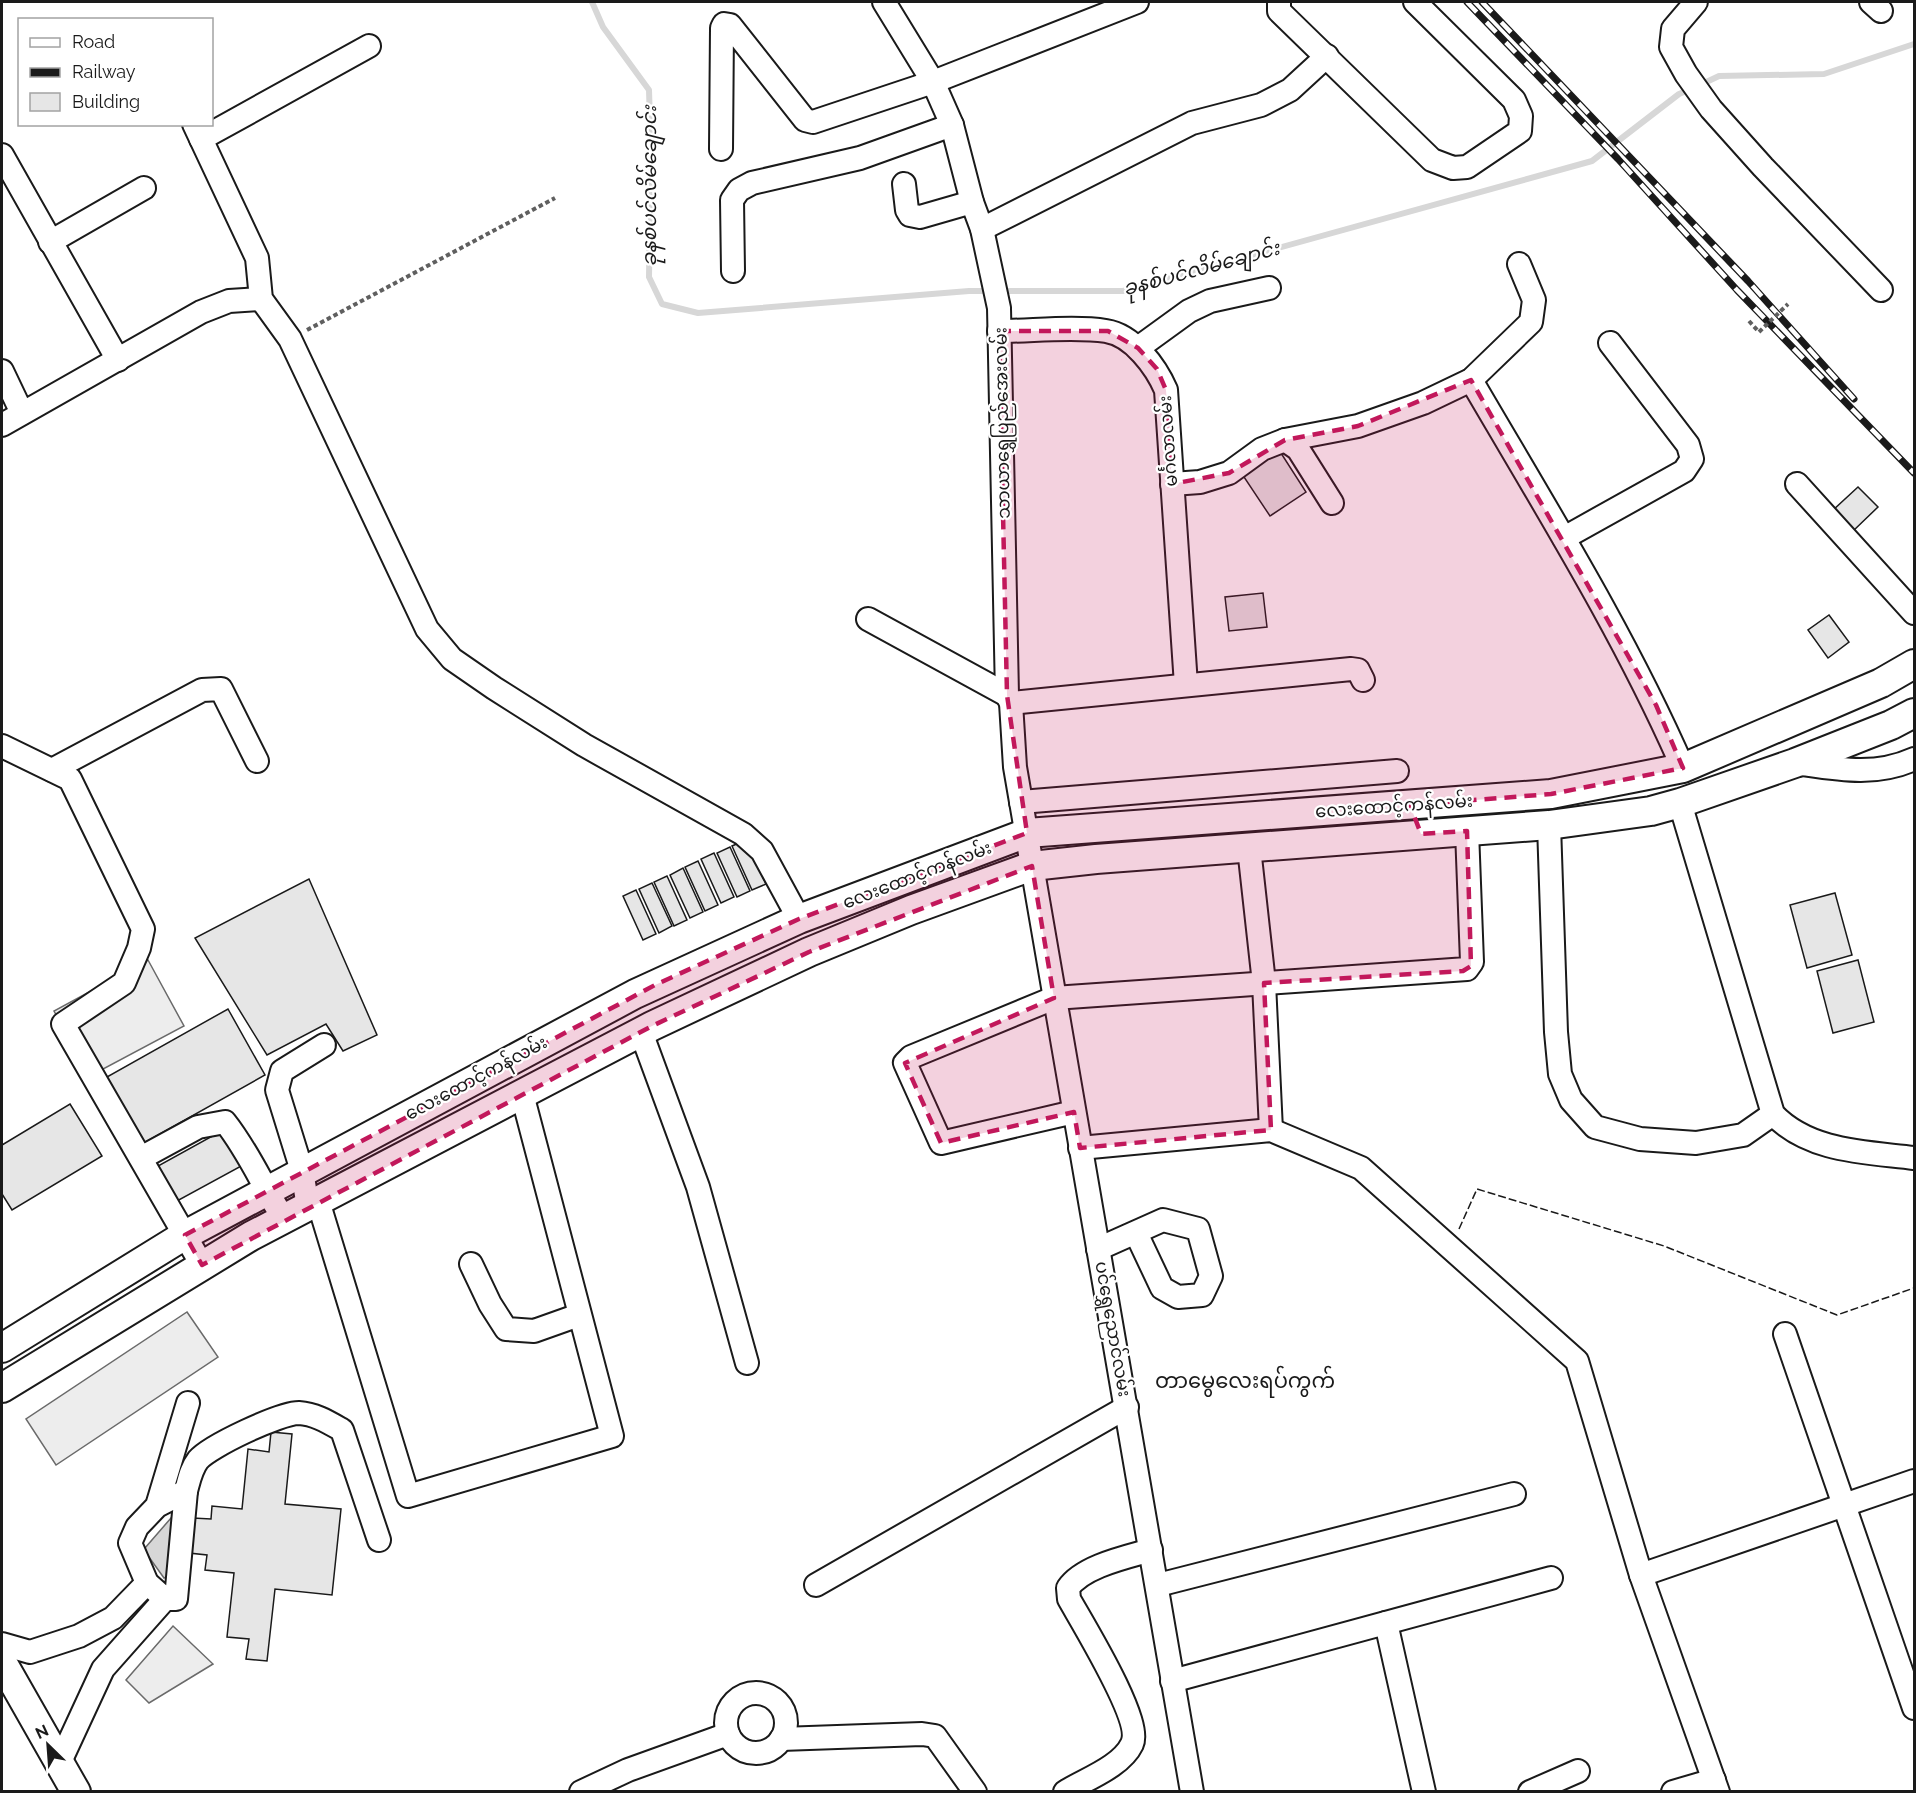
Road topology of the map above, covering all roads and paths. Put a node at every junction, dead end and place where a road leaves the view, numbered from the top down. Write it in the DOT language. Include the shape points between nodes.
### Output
graph roads {
  1 [pos="884,2"];
  2 [pos="1137,2"];
  3 [pos="1279,2"];
  4 [pos="1415,2"];
  5 [pos="1696,2"];
  6 [pos="369,46"];
  7 [pos="1327,56"];
  8 [pos="933,82"];
  9 [pos="213,124"];
  10 [pos="952,125"];
  11 [pos="198,132"];
  12 [pos="721,149"];
  13 [pos="2,155"];
  14 [pos="904,184"];
  15 [pos="144,188"];
  16 [pos="555,198"];
  17 [pos="972,202"];
  18 [pos="982,229"];
  19 [pos="50,242"];
  20 [pos="1519,264"];
  21 [pos="733,271"];
  22 [pos="1269,288"];
  23 [pos="1881,290"];
  24 [pos="261,299"];
  25 [pos="1788,304"];
  26 [pos="1749,321"];
  27 [pos="999,331"];
  28 [pos="290,339"];
  29 [pos="1610,343"];
  30 [pos="1138,348"];
  31 [pos="118,360"];
  32 [pos="2,371"];
  33 [pos="1471,380"];
  34 [pos="22,412"];
  35 [pos="2,425"];
  36 [pos="1285,440"];
  37 [pos="1172,483"];
  38 [pos="1797,484"];
  39 [pos="1332,503"];
  40 [pos="1564,538"];
  41 [pos="1914,613"];
  42 [pos="868,619"];
  43 [pos="1914,664"];
  44 [pos="1363,680"];
  45 [pos="1186,685"];
  46 [pos="1009,699"];
  47 [pos="1914,713"];
  48 [pos="2,746"];
  49 [pos="1914,759"];
  50 [pos="257,761"];
  51 [pos="1795,762"];
  52 [pos="1683,768"];
  53 [pos="52,770"];
  54 [pos="1397,771"];
  55 [pos="1021,802"];
  56 [pos="1680,803"];
  57 [pos="1410,805"];
  58 [pos="1269,816"];
  59 [pos="1549,825"];
  60 [pos="1467,831"];
  61 [pos="1027,833"];
  62 [pos="1421,834"];
  63 [pos="1261,847"];
  64 [pos="1032,866"];
  65 [pos="799,919"];
  66 [pos="1264,983"];
  67 [pos="635,994"];
  68 [pos="1054,998"];
  69 [pos="646,1029"];
  70 [pos="324,1045"];
  71 [pos="522,1094"];
  72 [pos="1074,1112"];
  73 [pos="1773,1114"];
  74 [pos="1271,1130"];
  75 [pos="1080,1148"];
  76 [pos="141,1158"];
  77 [pos="1914,1158"];
  78 [pos="302,1171"];
  79 [pos="266,1191"];
  80 [pos="235,1207"];
  81 [pos="303,1209"];
  82 [pos="1136,1233"];
  83 [pos="185,1234"];
  84 [pos="251,1236"];
  85 [pos="1098,1249"];
  86 [pos="471,1264"];
  87 [pos="202,1265"];
  88 [pos="579,1315"];
  89 [pos="1785,1334"];
  90 [pos="8,1344"];
  91 [pos="747,1363"];
  92 [pos="41,1365"];
  93 [pos="2,1388"];
  94 [pos="2,1399"];
  95 [pos="188,1403"];
  96 [pos="1127,1407"];
  97 [pos="1914,1481"];
  98 [pos="186,1491"];
  99 [pos="1514,1494"];
  100 [pos="1845,1505"];
  101 [pos="157,1506"];
  102 [pos="379,1540"];
  103 [pos="1151,1550"];
  104 [pos="1641,1575"];
  105 [pos="1551,1578"];
  106 [pos="147,1583"];
  107 [pos="816,1585"];
  108 [pos="1158,1585"];
  109 [pos="165,1599"];
  110 [pos="1386,1623"];
  111 [pos="2,1644"];
  112 [pos="2,1662"];
  113 [pos="1172,1681"];
  114 [pos="1914,1708"];
  115 [pos="728,1734"];
  116 [pos="782,1738"];
  117 [pos="60,1764"];
  118 [pos="1578,1771"];
  119 [pos="1716,1786"];
  120 [pos="76,1791"];
  121 [pos="581,1791"];
  122 [pos="975,1791"];
  123 [pos="1065,1791"];
  124 [pos="1192,1791"];
  125 [pos="1425,1791"];
  126 [pos="1530,1791"];
  127 [pos="1672,1791"];
  1 -- 8 [label="street, သာယာရွှေပြည်အေးလမ်း"];
  2 -- 8 [label="street"];
  3 -- 7 [label="street" via="1279,10"];
  4 -- 7 [label="street" via="1514,100 1521,116 1520,131 1467,167 1453,168 1432,160"];
  5 -- 23 [label="street" via="1674,29 1671,47 1686,74 1710,109"];
  6 -- 9 [label="street"];
  7 -- 18 [label="street" via="1290,90 1261,105 1192,123"];
  8 -- 10 [label="street, သာယာရွှေပြည်အေးလမ်း"];
  8 -- 12 [label="street" via="820,120 805,120 730,25 724,24"];
  10 -- 17 [label="street, သာယာရွှေပြည်အေးလမ်း"];
  10 -- 21 [label="street" via="860,158 752,183 739,190 732,200"];
  11 -- 24 [label="street" via="257,258"];
  13 -- 19 [label="street"];
  14 -- 17 [label="street" via="910,216 920,217"];
  15 -- 19 [label="street"];
  16 -- 28 [label="path"];
  17 -- 18 [label="street, သာယာရွှေပြည်အေးလမ်း"];
  18 -- 27 [label="street, သာယာရွှေပြည်အေးလမ်း" via="999,308"];
  19 -- 31 [label="street"];
  20 -- 33 [label="street" via="1534,300 1531,322"];
  22 -- 30 [label="street" via="1210,301 1189,311"];
  24 -- 28 [label="street"];
  24 -- 31 [label="street" via="229,301 201,312"];
  25 -- 26 [label="path, bridge" via="1760,332"];
  27 -- 30 [label="street, မင်္ဂလာလမ်း" via="1108,331"];
  27 -- 46 [label="street, သာယာရွှေပြည်အေးလမ်း"];
  28 -- 65 [label="street" via="427,629 452,659 584,745 743,834 762,851"];
  29 -- 40 [label="street" via="1688,445 1692,459 1684,471"];
  30 -- 37 [label="street, မင်္ဂလာလမ်း" via="1157,369 1166,390"];
  31 -- 34 [label="street"];
  32 -- 34 [label="street"];
  33 -- 36 [label="street" via="1358,426"];
  33 -- 40 [label="street"];
  34 -- 35 [label="street"];
  36 -- 37 [label="street" via="1262,450 1229,473 1200,482"];
  36 -- 39 [label="street" via="1298,449"];
  37 -- 45 [label="street, မင်္ဂလာလမ်း"];
  38 -- 41 [label="street"];
  40 -- 52 [label="street" via="1656,705"];
  42 -- 46 [label="street"];
  43 -- 52 [label="main road, လေးထောင့်ကန်လမ်း" via="1881,683"];
  44 -- 45 [label="street" via="1358,670 1351,669"];
  45 -- 46 [label="street"];
  46 -- 55 [label="street, သာယာရွှေပြည်အေးလမ်း"];
  47 -- 51 [label="main road, လေးထောင့်ကန်လမ်း"];
  48 -- 53 [label="street"];
  49 -- 51 [label="street" via="1855,772"];
  50 -- 53 [label="street" via="221,689 202,690"];
  51 -- 56 [label="main road, လေးထောင့်ကန်လမ်း"];
  52 -- 57 [label="main road, လေးထောင့်ကန်လမ်း" via="1551,794"];
  53 -- 76 [label="street" via="70,779 143,929 124,983 63,1022"];
  54 -- 55 [label="street"];
  55 -- 61 [label="street, သာယာရွှေပြည်အေးလမ်း"];
  56 -- 59 [label="main road, လေးထောင့်ကန်လမ်း"];
  56 -- 73 [label="street"];
  57 -- 58 [label="main road, လေးထောင့်ကန်လမ်း"];
  57 -- 62 [label="street"];
  58 -- 61 [label="main road, လေးထောင့်ကန်လမ်း"];
  58 -- 63 [label="main road"];
  59 -- 60 [label="main road, လေးထောင့်ကန်လမ်း"];
  59 -- 73 [label="street" via="1556,1032 1560,1074 1571,1100 1595,1127 1640,1139 1674,1142 1696,1143 1743,1134"];
  60 -- 62 [label="main road, လေးထောင့်ကန်လမ်း"];
  60 -- 66 [label="street" via="1471,966 1463,971"];
  61 -- 64 [label="street, သာယာရွှေပြည်အေးလမ်း"];
  61 -- 65 [label="main road, လေးထောင့်ကန်လမ်း"];
  62 -- 63 [label="main road, လေးထောင့်ကန်လမ်း"];
  63 -- 64 [label="main road, လေးထောင့်ကန်လမ်း"];
  63 -- 66 [label="street"];
  64 -- 68 [label="street, ပင်ရွှေညောင်လမ်း"];
  64 -- 69 [label="main road, လေးထောင့်ကန်လမ်း" via="809,952"];
  65 -- 67 [label="main road, လေးထောင့်ကန်လမ်း"];
  66 -- 68 [label="street"];
  66 -- 74 [label="street"];
  67 -- 69 [label="main road"];
  67 -- 78 [label="main road, လေးထောင့်ကန်လမ်း"];
  68 -- 72 [label="street, ပင်ရွှေညောင်လမ်း"];
  68 -- 72 [label="street" via="910,1057 905,1063 941,1143"];
  69 -- 71 [label="main road, လေးထောင့်ကန်လမ်း"];
  69 -- 91 [label="street" via="698,1187"];
  70 -- 78 [label="street" via="282,1071 277,1090"];
  71 -- 81 [label="main road, လေးထောင့်ကန်လမ်း"];
  71 -- 88 [label="street"];
  72 -- 75 [label="street, ပင်ရွှေညောင်လမ်း"];
  73 -- 77 [label="street" via="1789,1130 1840,1149"];
  74 -- 75 [label="street"];
  74 -- 104 [label="street" via="1361,1168 1577,1361"];
  75 -- 85 [label="street, ပင်ရွှေညောင်လမ်း"];
  76 -- 79 [label="street" via="198,1127 225,1122 244,1145"];
  76 -- 83 [label="street"];
  78 -- 79 [label="main road, လေးထောင့်ကန်လမ်း"];
  78 -- 81 [label="street"];
  79 -- 80 [label="main road, လေးထောင့်ကန်လမ်း"];
  79 -- 81 [label="street"];
  80 -- 83 [label="main road, လေးထောင့်ကန်လမ်း"];
  80 -- 84 [label="main road"];
  81 -- 84 [label="main road, လေးထောင့်ကန်လမ်း"];
  81 -- 88 [label="street" via="408,1496 612,1436"];
  82 -- 85 [label="street"];
  83 -- 87 [label="street"];
  83 -- 90 [label="main road, လေးထောင့်ကန်လမ်း"];
  84 -- 87 [label="main road, လေးထောင့်ကန်လမ်း"];
  85 -- 96 [label="street, ပင်ရွှေညောင်လမ်း"];
  86 -- 88 [label="street" via="506,1329 534,1331"];
  87 -- 92 [label="main road, လေးထောင့်ကန်လမ်း"];
  89 -- 100 [label="street"];
  92 -- 93 [label="main road, လေးထောင့်ကန်လမ်း"];
  92 -- 94 [label="main road"];
  95 -- 101 [label="street"];
  96 -- 103 [label="street, ပင်ရွှေညောင်လမ်း"];
  96 -- 107 [label="street"];
  97 -- 100 [label="street"];
  98 -- 101 [label="street"];
  98 -- 102 [label="street" via="195,1466 212,1450 282,1416 299,1413 320,1417 342,1430"];
  98 -- 109 [label="street" via="176,1599"];
  99 -- 108 [label="street"];
  100 -- 104 [label="street"];
  100 -- 114 [label="street"];
  101 -- 106 [label="street" via="137,1527 130,1543"];
  103 -- 108 [label="street, ပင်ရွှေညောင်လမ်း"];
  103 -- 123 [label="street" via="1107,1563 1073,1580 1068,1588 1134,1728 1133,1743 1122,1758"];
  104 -- 119 [label="street"];
  105 -- 110 [label="street"];
  106 -- 109 [label="street"];
  106 -- 111 [label="street" via="114,1618 80,1636 30,1652"];
  108 -- 113 [label="street, ပင်ရွှေညောင်လမ်း"];
  109 -- 117 [label="street" via="103,1669"];
  110 -- 113 [label="street"];
  110 -- 125 [label="street"];
  112 -- 117 [label="main road"];
  113 -- 124 [label="street, ပင်ရွှေညောင်လမ်း"];
  115 -- 116 [label="street" via="740,1748 758,1753 775,1746"];
  115 -- 116 [label="street" via="726,1716 730,1707 736,1700 754,1693 772,1697 784,1711"];
  115 -- 121 [label="street"];
  116 -- 122 [label="street" via="935,1736"];
  117 -- 120 [label="main road"];
  118 -- 126 [label="street"];
  119 -- 127 [label="street"];
}
